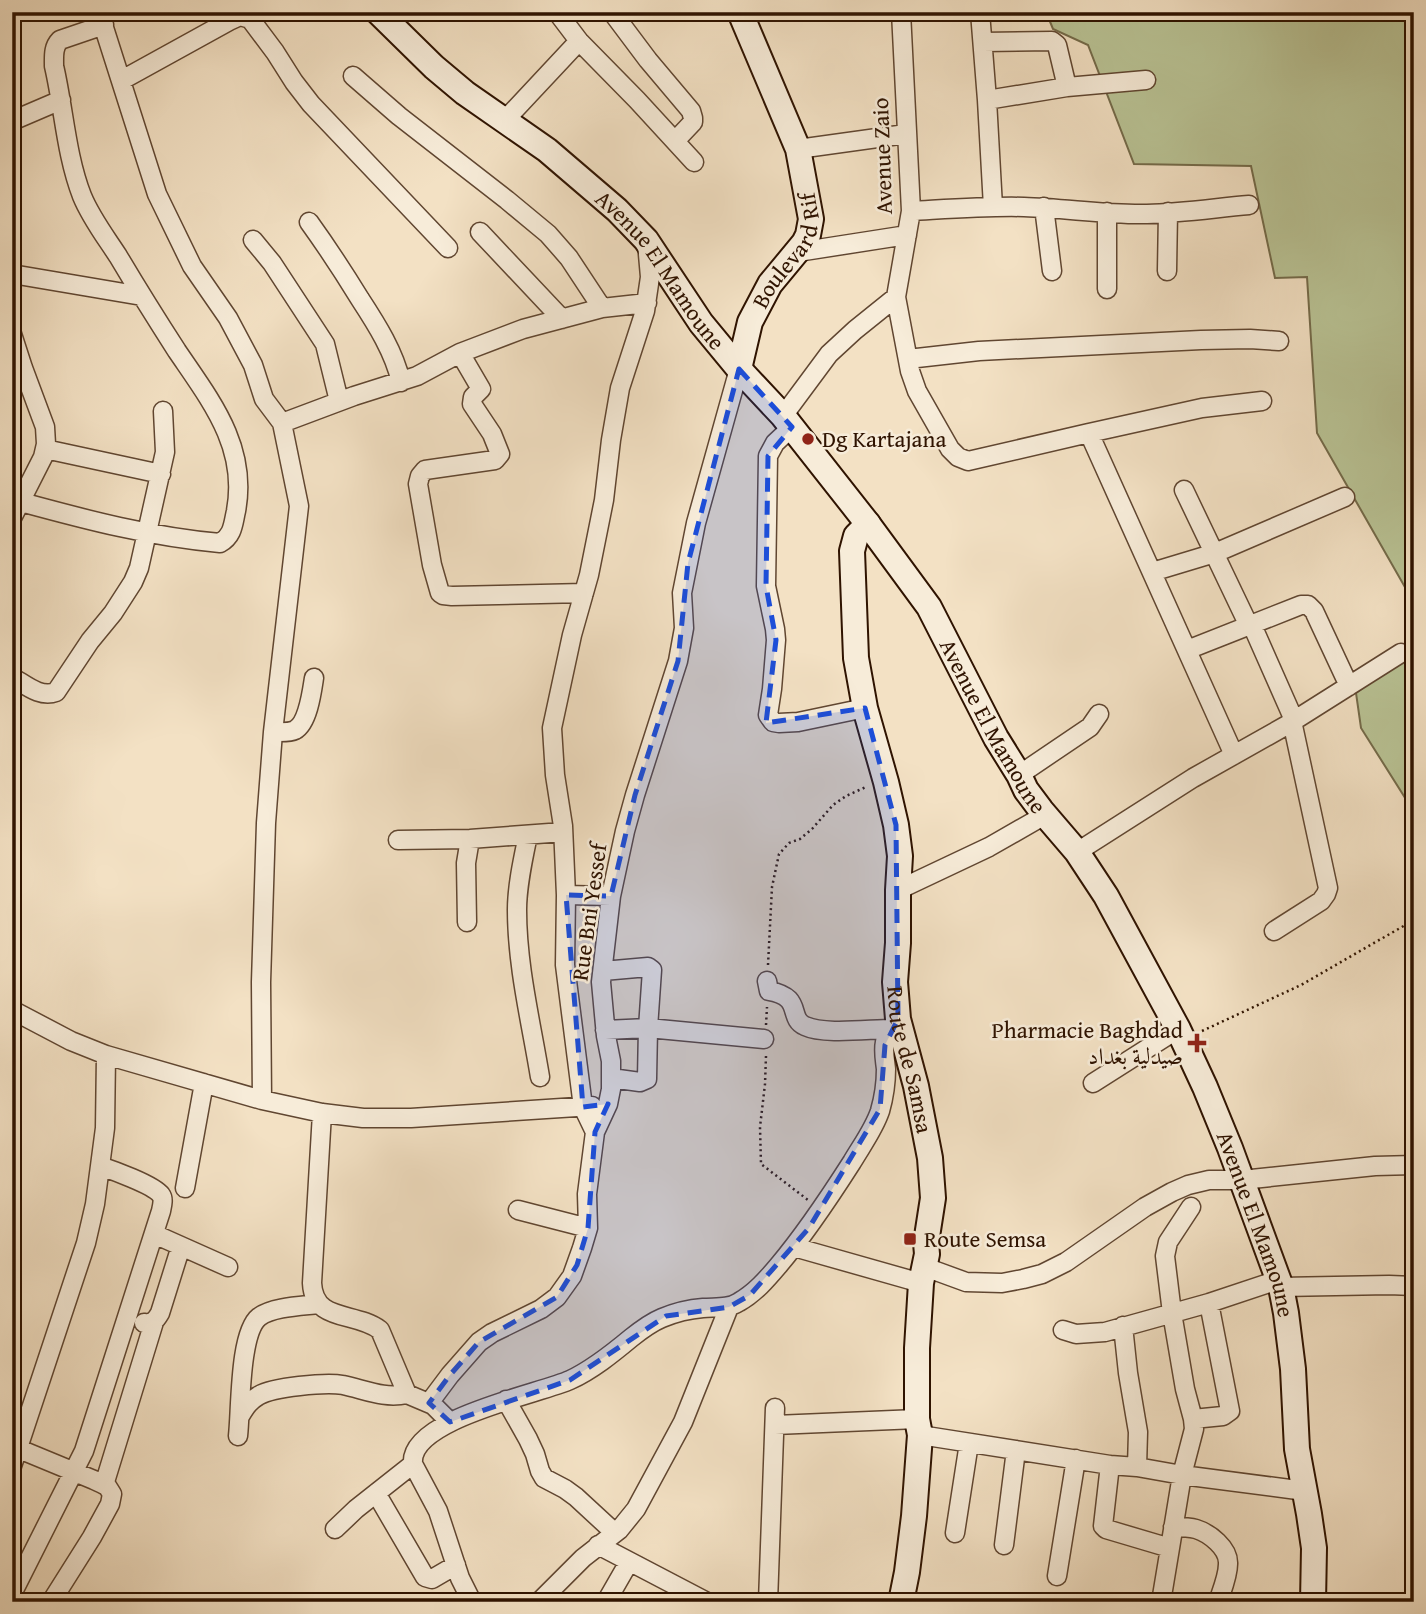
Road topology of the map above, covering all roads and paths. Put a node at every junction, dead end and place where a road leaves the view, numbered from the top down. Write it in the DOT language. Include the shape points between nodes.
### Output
graph roads {
  1 [pos="378,12"];
  2 [pos="556,12"];
  3 [pos="612,12"];
  4 [pos="740,12"];
  5 [pos="901,12"];
  6 [pos="980,12"];
  7 [pos="246,15"];
  8 [pos="102,19"];
  9 [pos="579,41"];
  10 [pos="983,42"];
  11 [pos="353,76"];
  12 [pos="122,80"];
  13 [pos="1146,80"];
  14 [pos="1067,87"];
  15 [pos="61,100"];
  16 [pos="987,100"];
  17 [pos="505,120"];
  18 [pos="12,121"];
  19 [pos="906,134"];
  20 [pos="675,141"];
  21 [pos="797,149"];
  22 [pos="694,162"];
  23 [pos="1249,205"];
  24 [pos="993,207"];
  25 [pos="1044,207"];
  26 [pos="911,211"];
  27 [pos="1107,212"];
  28 [pos="1168,212"];
  29 [pos="309,222"];
  30 [pos="480,232"];
  31 [pos="907,235"];
  32 [pos="253,240"];
  33 [pos="646,240"];
  34 [pos="448,248"];
  35 [pos="798,253"];
  36 [pos="1052,271"];
  37 [pos="1167,271"];
  38 [pos="12,274"];
  39 [pos="1107,289"];
  40 [pos="142,296"];
  41 [pos="896,297"];
  42 [pos="646,303"];
  43 [pos="602,308"];
  44 [pos="562,319"];
  45 [pos="12,334"];
  46 [pos="1279,341"];
  47 [pos="460,353"];
  48 [pos="908,359"];
  49 [pos="739,369"];
  50 [pos="401,382"];
  51 [pos="339,401"];
  52 [pos="1262,401"];
  53 [pos="163,411"];
  54 [pos="788,421"];
  55 [pos="282,423"];
  56 [pos="1089,433"];
  57 [pos="45,449"];
  58 [pos="161,474"];
  59 [pos="1184,490"];
  60 [pos="1345,497"];
  61 [pos="21,502"];
  62 [pos="12,518"];
  63 [pos="868,524"];
  64 [pos="146,532"];
  65 [pos="1215,553"];
  66 [pos="1152,572"];
  67 [pos="584,593"];
  68 [pos="1251,625"];
  69 [pos="1187,650"];
  70 [pos="1401,653"];
  71 [pos="12,677"];
  72 [pos="314,678"];
  73 [pos="1349,686"];
  74 [pos="865,708"];
  75 [pos="1099,714"];
  76 [pos="1293,721"];
  77 [pos="272,732"];
  78 [pos="1234,755"];
  79 [pos="1019,775"];
  80 [pos="886,782"];
  81 [pos="1045,815"];
  82 [pos="812,829"];
  83 [pos="563,832"];
  84 [pos="528,835"];
  85 [pos="398,839"];
  86 [pos="470,839"];
  87 [pos="1077,852"];
  88 [pos="898,890"];
  89 [pos="566,895"];
  90 [pos="611,896"];
  91 [pos="1414,920"];
  92 [pos="467,922"];
  93 [pos="1274,931"];
  94 [pos="603,971"];
  95 [pos="767,981"];
  96 [pos="12,1010"];
  97 [pos="895,1024"];
  98 [pos="648,1028"];
  99 [pos="605,1030"];
  100 [pos="1180,1034"];
  101 [pos="764,1039"];
  102 [pos="106,1055"];
  103 [pos="540,1077"];
  104 [pos="611,1078"];
  105 [pos="204,1083"];
  106 [pos="1093,1083"];
  107 [pos="262,1100"];
  108 [pos="608,1104"];
  109 [pos="583,1107"];
  110 [pos="322,1113"];
  111 [pos="595,1132"];
  112 [pos="100,1166"];
  113 [pos="1414,1166"];
  114 [pos="772,1172"];
  115 [pos="1242,1180"];
  116 [pos="185,1188"];
  117 [pos="1191,1207"];
  118 [pos="518,1210"];
  119 [pos="821,1210"];
  120 [pos="588,1228"];
  121 [pos="154,1234"];
  122 [pos="181,1246"];
  123 [pos="794,1247"];
  124 [pos="228,1267"];
  125 [pos="923,1275"];
  126 [pos="1279,1284"];
  127 [pos="1414,1286"];
  128 [pos="1209,1303"];
  129 [pos="318,1304"];
  130 [pos="729,1307"];
  131 [pos="1172,1313"];
  132 [pos="127,1317"];
  133 [pos="154,1322"];
  134 [pos="1123,1326"];
  135 [pos="1062,1330"];
  136 [pos="407,1394"];
  137 [pos="506,1400"];
  138 [pos="429,1403"];
  139 [pos="240,1416"];
  140 [pos="1193,1419"];
  141 [pos="450,1422"];
  142 [pos="918,1427"];
  143 [pos="238,1436"];
  144 [pos="969,1443"];
  145 [pos="19,1449"];
  146 [pos="1016,1450"];
  147 [pos="1076,1459"];
  148 [pos="413,1464"];
  149 [pos="1111,1465"];
  150 [pos="12,1466"];
  151 [pos="1137,1467"];
  152 [pos="74,1471"];
  153 [pos="1182,1475"];
  154 [pos="104,1485"];
  155 [pos="1305,1491"];
  156 [pos="376,1493"];
  157 [pos="1173,1527"];
  158 [pos="335,1529"];
  159 [pos="615,1533"];
  160 [pos="955,1533"];
  161 [pos="597,1545"];
  162 [pos="1004,1545"];
  163 [pos="1170,1548"];
  164 [pos="629,1562"];
  165 [pos="456,1565"];
  166 [pos="1057,1576"];
  167 [pos="12,1594"];
  168 [pos="51,1602"];
  169 [pos="472,1602"];
  170 [pos="539,1602"];
  171 [pos="606,1602"];
  172 [pos="707,1602"];
  173 [pos="768,1602"];
  174 [pos="901,1602"];
  175 [pos="1161,1602"];
  176 [pos="1218,1602"];
  177 [pos="1313,1602"];
  1 -- 17 [label="street, Avenue El Mamoune" via="434,67"];
  2 -- 9 [label="street"];
  3 -- 20 [label="street" via="691,111 693,122"];
  4 -- 21 [label="street, Boulevard Rif"];
  5 -- 19 [label="street, Avenue Zaio"];
  6 -- 10 [label="street"];
  7 -- 12 [label="street"];
  7 -- 34 [label="street" via="312,104"];
  8 -- 12 [label="street"];
  8 -- 15 [label="street" via="57,44 54,66"];
  9 -- 17 [label="street"];
  9 -- 20 [label="street"];
  10 -- 14 [label="street" via="1052,41 1057,44"];
  10 -- 16 [label="street"];
  11 -- 43 [label="street" via="548,234"];
  12 -- 55 [label="street" via="157,194 192,266 253,365 264,399"];
  13 -- 14 [label="street"];
  14 -- 16 [label="street"];
  15 -- 18 [label="street"];
  15 -- 40 [label="street" via="73,170 83,197"];
  16 -- 24 [label="street"];
  17 -- 33 [label="street, Avenue El Mamoune" via="547,150"];
  19 -- 21 [label="street"];
  19 -- 26 [label="street, Avenue Zaio"];
  20 -- 22 [label="street"];
  21 -- 35 [label="street, Boulevard Rif" via="811,219"];
  23 -- 28 [label="street"];
  24 -- 25 [label="street"];
  24 -- 26 [label="street"];
  25 -- 27 [label="street"];
  25 -- 36 [label="street"];
  26 -- 31 [label="street, Avenue Zaio"];
  27 -- 28 [label="street"];
  27 -- 39 [label="street"];
  28 -- 37 [label="street"];
  29 -- 50 [label="street" via="382,334"];
  30 -- 44 [label="street"];
  31 -- 35 [label="street"];
  31 -- 41 [label="street, Avenue Zaio"];
  32 -- 51 [label="street" via="325,344"];
  33 -- 42 [label="street" via="650,277"];
  33 -- 49 [label="street, Avenue El Mamoune" via="701,323"];
  35 -- 49 [label="street, Boulevard Rif" via="770,284 750,322"];
  38 -- 40 [label="street"];
  40 -- 64 [label="street" via="212,402 228,432 239,477 227,539 220,543"];
  41 -- 48 [label="street, Avenue Zaio"];
  41 -- 54 [label="street" via="829,354"];
  42 -- 43 [label="street"];
  42 -- 67 [label="street" via="620,388 604,500"];
  43 -- 44 [label="street"];
  44 -- 47 [label="street" via="523,328"];
  45 -- 57 [label="street" via="45,427"];
  46 -- 48 [label="street" via="1201,340"];
  47 -- 50 [label="street"];
  47 -- 67 [label="street" via="481,388 472,404 500,454 495,460 425,470 419,478 440,593"];
  48 -- 56 [label="street, Avenue Zaio" via="922,400 950,449 962,459"];
  49 -- 54 [label="street, Avenue El Mamoune"];
  49 -- 90 [label="street, Rue Bni Yessef" via="696,523 682,593 684,628 678,661 631,807"];
  50 -- 51 [label="street"];
  51 -- 55 [label="street"];
  52 -- 56 [label="street" via="1202,408"];
  53 -- 58 [label="street"];
  54 -- 63 [label="street, Avenue El Mamoune"];
  54 -- 74 [label="street" via="767,466 766,586 776,639 768,715 773,722 787,723"];
  55 -- 77 [label="street" via="299,506"];
  56 -- 66 [label="street"];
  57 -- 58 [label="street"];
  57 -- 61 [label="street"];
  58 -- 64 [label="street"];
  59 -- 65 [label="street"];
  60 -- 65 [label="street"];
  61 -- 62 [label="street"];
  61 -- 64 [label="street"];
  63 -- 74 [label="street, Route de Samsa" via="856,536 852,551 856,657"];
  63 -- 79 [label="street, Avenue El Mamoune" via="929,607"];
  64 -- 71 [label="street" via="144,554 133,582 56,692 41,693"];
  65 -- 66 [label="street"];
  65 -- 68 [label="street"];
  66 -- 69 [label="street"];
  67 -- 83 [label="street" via="552,728"];
  68 -- 69 [label="street"];
  68 -- 73 [label="street" via="1308,605"];
  68 -- 76 [label="street"];
  69 -- 78 [label="street"];
  70 -- 73 [label="street"];
  72 -- 77 [label="street" via="300,725 292,731"];
  73 -- 76 [label="street"];
  74 -- 80 [label="street, Route de Samsa"];
  75 -- 79 [label="street" via="1090,727"];
  76 -- 78 [label="street"];
  76 -- 93 [label="street" via="1328,888 1321,901"];
  77 -- 107 [label="street" via="261,955"];
  78 -- 87 [label="street"];
  79 -- 81 [label="street, Avenue El Mamoune"];
  80 -- 82 [label="path" via="846,796"];
  80 -- 88 [label="street, Route de Samsa" via="900,856"];
  81 -- 87 [label="street, Avenue El Mamoune"];
  81 -- 88 [label="street"];
  83 -- 84 [label="street"];
  83 -- 89 [label="street"];
  84 -- 86 [label="street"];
  84 -- 103 [label="street" via="517,908 520,959"];
  85 -- 86 [label="street"];
  86 -- 92 [label="street"];
  87 -- 100 [label="street, Avenue El Mamoune" via="1106,896"];
  88 -- 97 [label="street, Route de Samsa"];
  89 -- 90 [label="street"];
  89 -- 109 [label="street" via="565,965"];
  90 -- 94 [label="street, Rue Bni Yessef"];
  91 -- 100 [label="path" via="1301,985"];
  94 -- 98 [label="street" via="652,969"];
  94 -- 99 [label="street, Rue Bni Yessef"];
  95 -- 97 [label="street" via="769,990 791,1001 805,1026 824,1031"];
  96 -- 102 [label="street"];
  97 -- 119 [label="street" via="885,1045 884,1093 876,1121"];
  97 -- 125 [label="street, Route de Samsa" via="916,1086 930,1158 933,1198"];
  98 -- 99 [label="street"];
  98 -- 101 [label="street"];
  98 -- 104 [label="street" via="646,1080"];
  99 -- 104 [label="street, Rue Bni Yessef"];
  100 -- 106 [label="street"];
  100 -- 115 [label="street, Avenue El Mamoune"];
  102 -- 105 [label="street"];
  102 -- 112 [label="street"];
  104 -- 108 [label="street, Rue Bni Yessef"];
  105 -- 107 [label="street"];
  105 -- 116 [label="street"];
  107 -- 110 [label="street"];
  108 -- 109 [label="street"];
  108 -- 111 [label="street, Rue Bni Yessef"];
  109 -- 110 [label="street" via="411,1118"];
  109 -- 111 [label="street"];
  110 -- 129 [label="street" via="312,1283"];
  111 -- 120 [label="street, Rue Bni Yessef"];
  112 -- 121 [label="street" via="162,1195"];
  112 -- 145 [label="street" via="86,1243"];
  113 -- 115 [label="street"];
  114 -- 119 [label="path"];
  115 -- 125 [label="street" via="1209,1180 1172,1192 1042,1275 1002,1283"];
  115 -- 126 [label="street, Avenue El Mamoune"];
  117 -- 131 [label="street" via="1168,1242 1165,1256"];
  118 -- 120 [label="street"];
  119 -- 123 [label="street"];
  120 -- 138 [label="street, Rue Bni Yessef" via="572,1276 557,1297 479,1342"];
  121 -- 122 [label="street"];
  121 -- 132 [label="street"];
  122 -- 124 [label="street"];
  122 -- 133 [label="street"];
  123 -- 125 [label="street"];
  123 -- 130 [label="street" via="759,1287"];
  125 -- 142 [label="street, Route de Samsa" via="916,1348"];
  126 -- 127 [label="street"];
  126 -- 128 [label="street"];
  126 -- 155 [label="street, Avenue El Mamoune" via="1291,1343 1297,1449"];
  128 -- 131 [label="street"];
  128 -- 140 [label="street" via="1230,1411"];
  129 -- 136 [label="street" via="380,1330"];
  129 -- 139 [label="street" via="265,1314 255,1321 246,1348"];
  130 -- 137 [label="street" via="666,1316 570,1380"];
  130 -- 159 [label="street" via="683,1422 636,1509"];
  131 -- 134 [label="street"];
  131 -- 140 [label="street"];
  132 -- 133 [label="street"];
  132 -- 152 [label="street"];
  133 -- 154 [label="street"];
  134 -- 135 [label="street" via="1092,1334"];
  134 -- 151 [label="street" via="1138,1432"];
  136 -- 138 [label="street"];
  136 -- 139 [label="street" via="387,1396 337,1384 310,1385 261,1394"];
  137 -- 141 [label="street"];
  137 -- 159 [label="street" via="544,1478 568,1491"];
  138 -- 141 [label="street"];
  139 -- 143 [label="street"];
  140 -- 153 [label="street"];
  141 -- 148 [label="street" via="419,1446"];
  142 -- 144 [label="street"];
  142 -- 173 [label="street" via="775,1417"];
  142 -- 174 [label="street, Route de Samsa" via="914,1516"];
  144 -- 146 [label="street"];
  144 -- 160 [label="street"];
  145 -- 150 [label="street"];
  145 -- 152 [label="street"];
  146 -- 147 [label="street"];
  146 -- 162 [label="street"];
  147 -- 149 [label="street"];
  147 -- 166 [label="street"];
  148 -- 156 [label="street"];
  148 -- 165 [label="street" via="438,1511"];
  149 -- 151 [label="street"];
  149 -- 163 [label="street" via="1103,1526"];
  151 -- 153 [label="street"];
  152 -- 154 [label="street"];
  152 -- 167 [label="street"];
  153 -- 155 [label="street"];
  153 -- 157 [label="street"];
  154 -- 168 [label="street" via="112,1494 110,1504"];
  155 -- 177 [label="street, Avenue El Mamoune" via="1314,1548"];
  156 -- 158 [label="street"];
  156 -- 165 [label="street" via="425,1577 432,1579"];
  157 -- 163 [label="street"];
  157 -- 176 [label="street" via="1195,1528 1227,1554"];
  159 -- 161 [label="street"];
  161 -- 164 [label="street"];
  161 -- 170 [label="street"];
  163 -- 175 [label="street"];
  164 -- 171 [label="street"];
  164 -- 172 [label="street"];
  165 -- 169 [label="street"];
}
